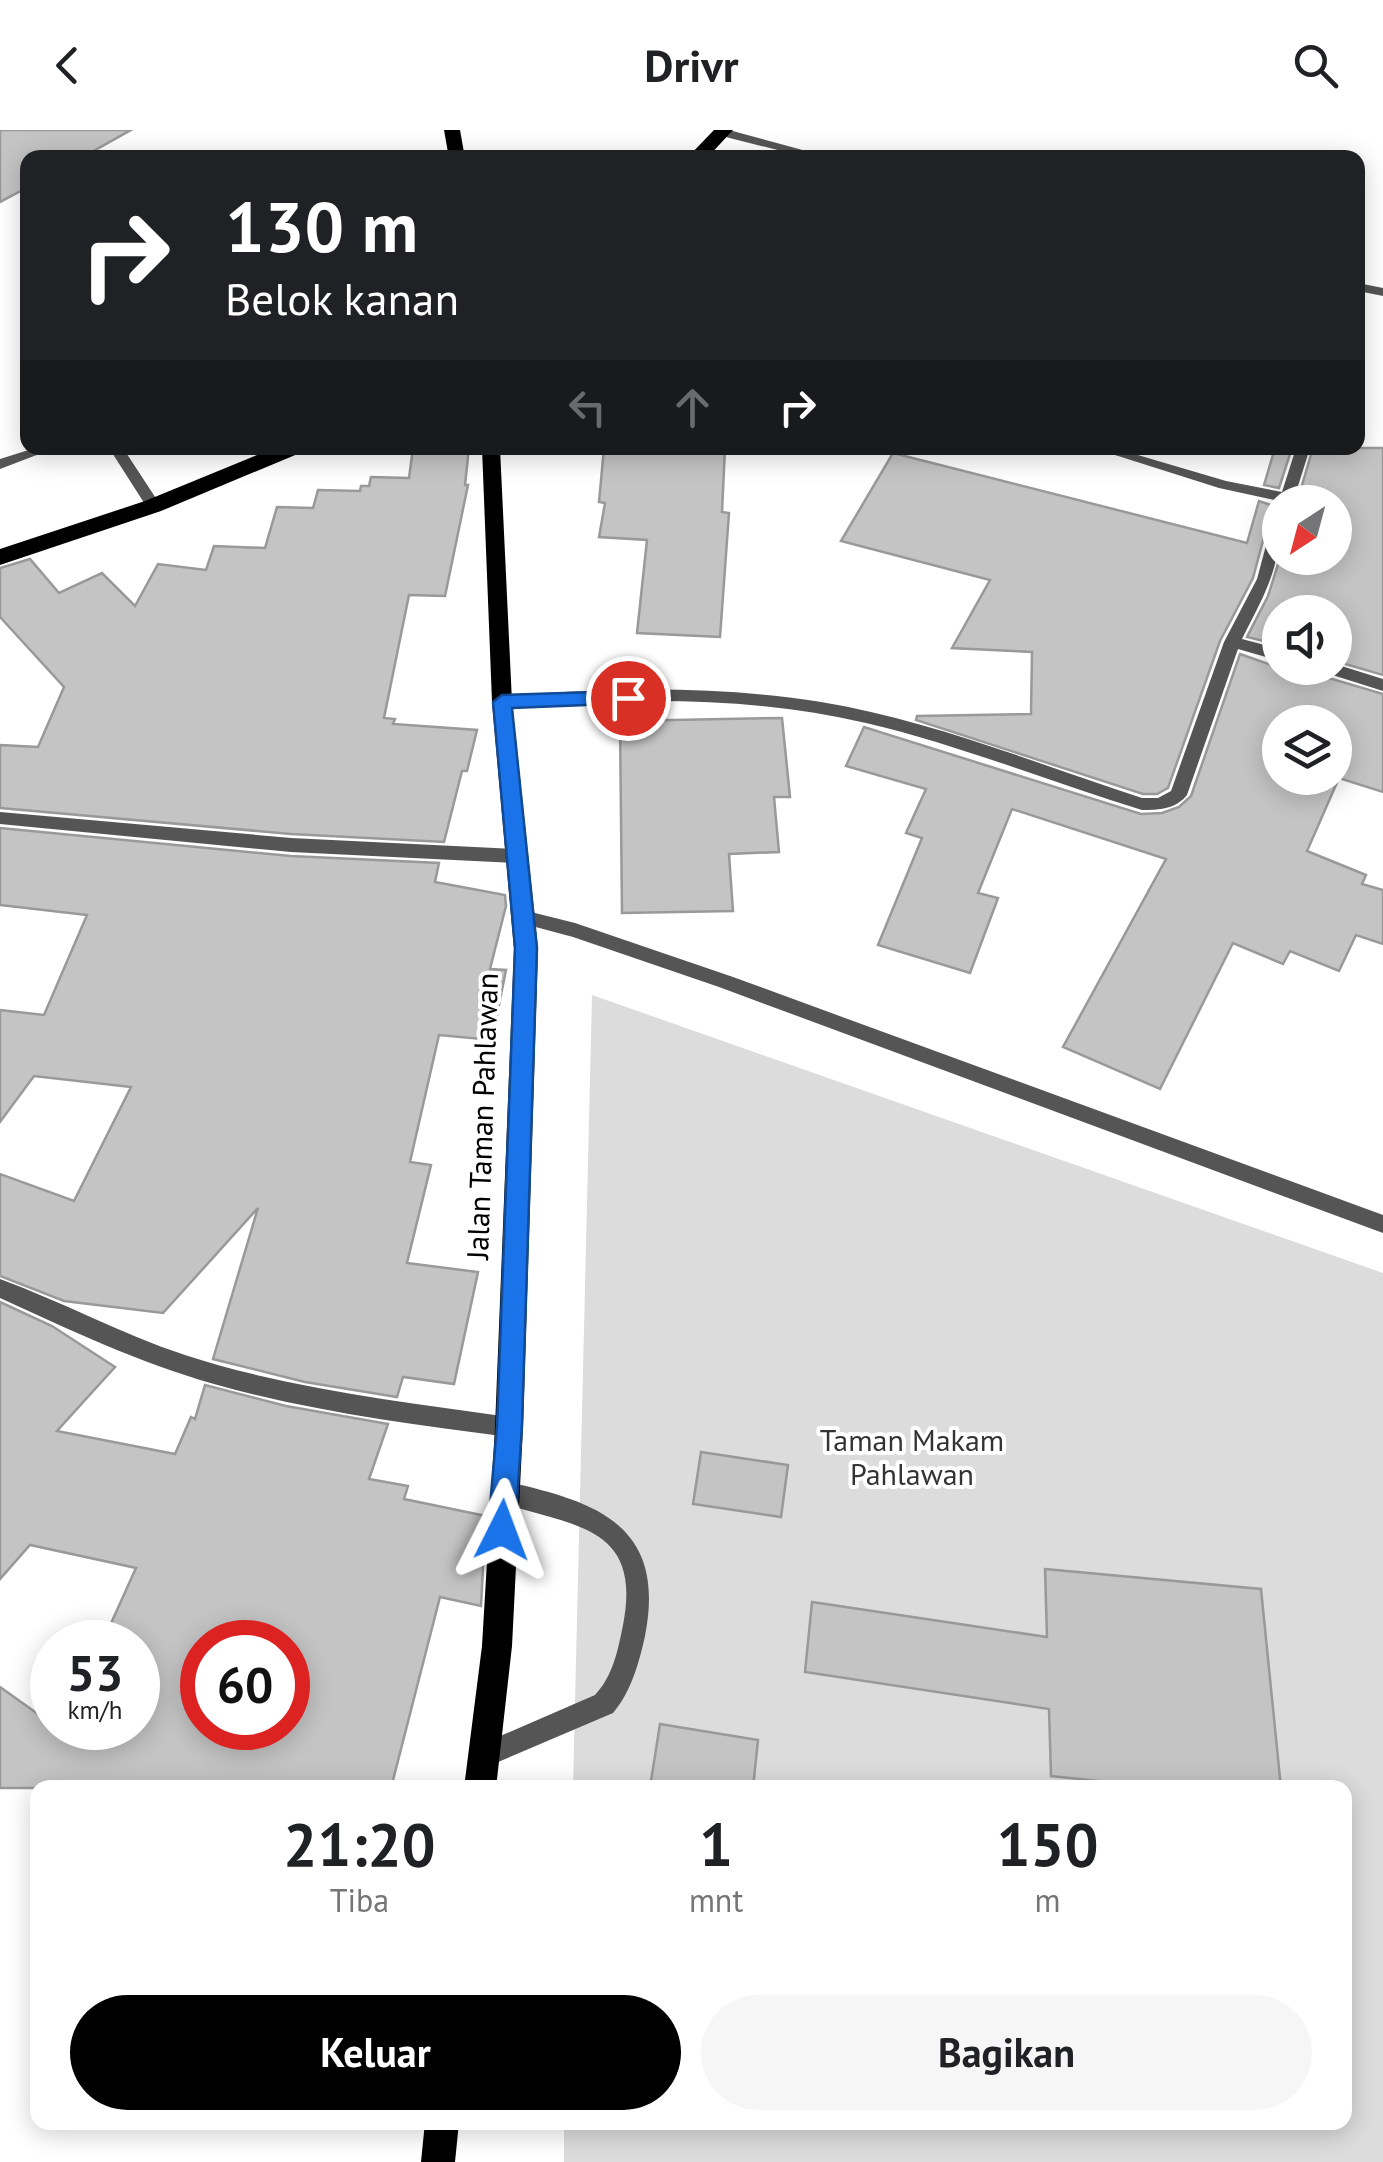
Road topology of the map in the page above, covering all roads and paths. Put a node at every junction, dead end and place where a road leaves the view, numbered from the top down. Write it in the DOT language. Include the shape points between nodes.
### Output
graph roads {
  1 [pos="723,131"];
  2 [pos="704,150"];
  3 [pos="795,150"];
  4 [pos="27,455"];
  5 [pos="120,455"];
  6 [pos="275,455"];
  7 [pos="491,455"];
  8 [pos="1123,455"];
  9 [pos="1300,455"];
  10 [pos="0,464"];
  11 [pos="1291,485"];
  12 [pos="1262,494"];
  13 [pos="153,506"];
  14 [pos="0,557"];
  15 [pos="1266,575"];
  16 [pos="1232,642"];
  17 [pos="1262,650"];
  18 [pos="1352,675"];
  19 [pos="1383,685"];
  20 [pos="502,702"];
  21 [pos="0,818"];
  22 [pos="517,856"];
  23 [pos="523,917"];
  24 [pos="1383,1224"];
  25 [pos="0,1288"];
  26 [pos="509,1426"];
  27 [pos="503,1492"];
  28 [pos="484,1756"];
  29 [pos="481,1780"];
  30 [pos="441,2130"];
  31 [pos="438,2162"];
  1 -- 2 [label="highway"];
  1 -- 3 [label="street"];
  4 -- 10 [label="street"];
  5 -- 13 [label="street"];
  6 -- 13 [label="highway"];
  7 -- 20 [label="main road, Jalan Taman Pahlawan"];
  8 -- 12 [label="street"];
  9 -- 11 [label="street"];
  13 -- 14 [label="highway"];
  15 -- 16 [label="street"];
  16 -- 17 [label="street"];
  16 -- 20 [label="street" via="1178,795 1160,804 816,708 743,699"];
  18 -- 19 [label="street"];
  20 -- 22 [label="main road, Jalan Taman Pahlawan"];
  21 -- 22 [label="street" via="290,845"];
  22 -- 23 [label="main road, Jalan Taman Pahlawan"];
  23 -- 24 [label="street" via="726,982"];
  23 -- 26 [label="main road, Jalan Taman Pahlawan"];
  25 -- 26 [label="street" via="212,1373 345,1404"];
  26 -- 27 [label="main road, Jalan Taman Pahlawan"];
  27 -- 28 [label="main road, Jalan Taman Pahlawan" via="497,1646"];
  27 -- 28 [label="street" via="550,1501 611,1528 636,1572 640,1614 617,1692 604,1704"];
  28 -- 29 [label="main road, Jalan Taman Pahlawan"];
  30 -- 31 [label="main road"];
}
